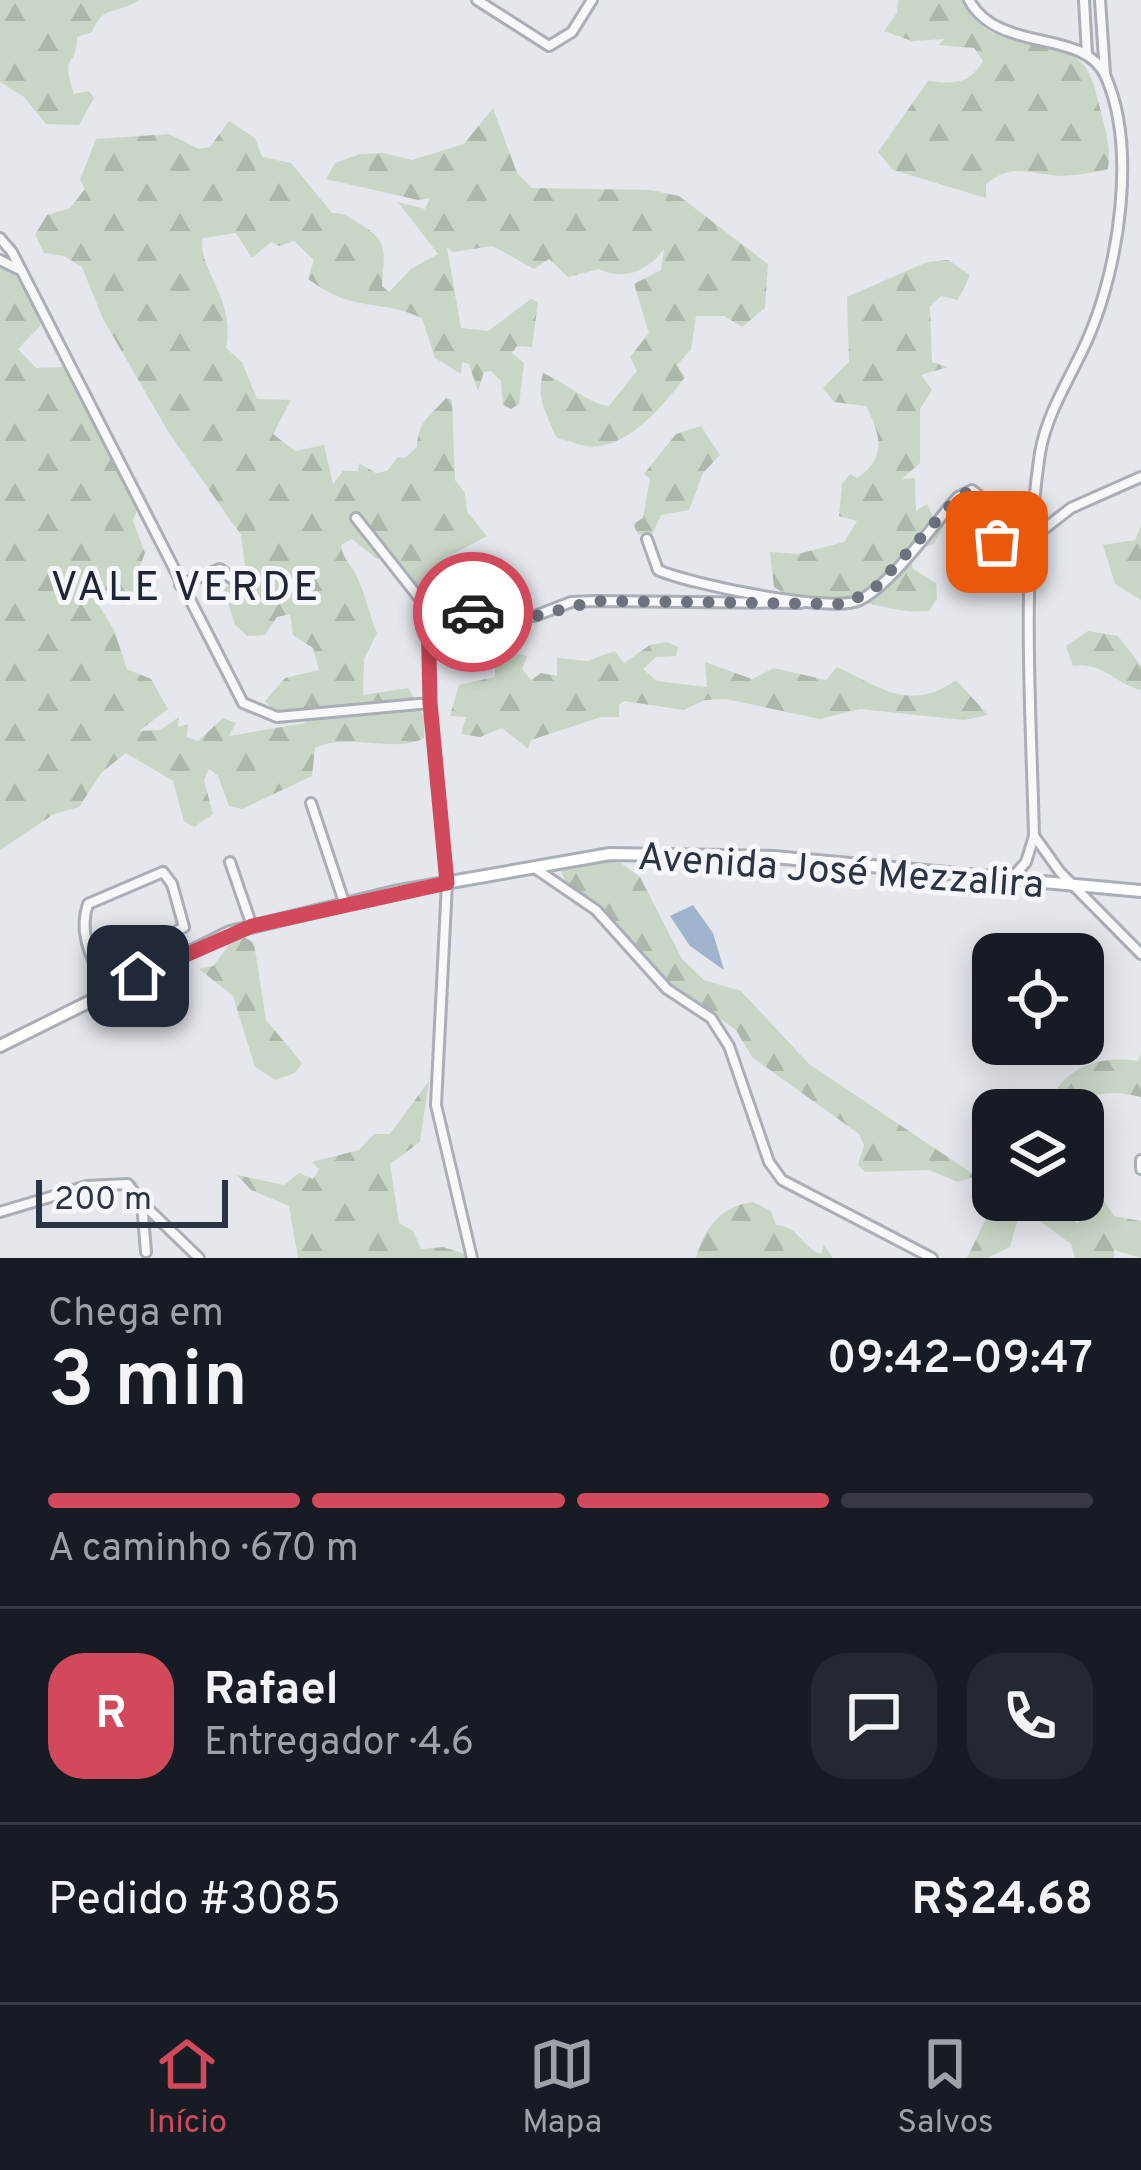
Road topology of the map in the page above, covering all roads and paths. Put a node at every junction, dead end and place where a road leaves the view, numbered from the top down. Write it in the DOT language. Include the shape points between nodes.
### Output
graph roads {
  1 [pos="478,0"];
  2 [pos="592,0"];
  3 [pos="969,0"];
  4 [pos="1084,0"];
  5 [pos="1100,0"];
  6 [pos="1087,55"];
  7 [pos="1106,75"];
  8 [pos="0,238"];
  9 [pos="0,260"];
  10 [pos="20,270"];
  11 [pos="1141,478"];
  12 [pos="356,518"];
  13 [pos="647,539"];
  14 [pos="1032,542"];
  15 [pos="231,578"];
  16 [pos="179,585"];
  17 [pos="810,603"];
  18 [pos="428,609"];
  19 [pos="430,703"];
  20 [pos="311,803"];
  21 [pos="1034,836"];
  22 [pos="230,862"];
  23 [pos="534,868"];
  24 [pos="1010,880"];
  25 [pos="447,883"];
  26 [pos="1072,886"];
  27 [pos="1141,891"];
  28 [pos="344,902"];
  29 [pos="252,926"];
  30 [pos="1141,954"];
  31 [pos="100,975"];
  32 [pos="107,991"];
  33 [pos="0,1046"];
  34 [pos="142,1203"];
  35 [pos="0,1212"];
  36 [pos="146,1252"];
  37 [pos="199,1258"];
  38 [pos="472,1258"];
  39 [pos="932,1258"];
  1 -- 2 [label="street" via="549,46 572,32"];
  3 -- 6 [label="street" via="999,31"];
  4 -- 6 [label="street"];
  5 -- 7 [label="street"];
  6 -- 7 [label="street"];
  7 -- 14 [label="street" via="1119,150 1113,272 1046,428"];
  8 -- 10 [label="street"];
  9 -- 10 [label="street"];
  10 -- 16 [label="street"];
  11 -- 14 [label="street" via="1072,508"];
  12 -- 18 [label="street"];
  13 -- 17 [label="street" via="658,570 697,587"];
  14 -- 17 [label="street" via="1002,548 987,502 972,490 862,599"];
  14 -- 21 [label="street"];
  15 -- 16 [label="street" via="220,569"];
  16 -- 19 [label="street" via="239,698 259,712 304,717"];
  17 -- 18 [label="street" via="595,601 520,616"];
  18 -- 19 [label="street"];
  19 -- 25 [label="street"];
  20 -- 28 [label="street"];
  21 -- 24 [label="street"];
  21 -- 26 [label="street"];
  22 -- 29 [label="street"];
  23 -- 24 [label="main road, Avenida José Mezzalira" via="610,854 774,856"];
  23 -- 25 [label="main road, Avenida José Mezzalira"];
  23 -- 39 [label="street" via="596,910 667,989 711,1018 782,1180"];
  24 -- 26 [label="main road, Avenida José Mezzalira"];
  25 -- 28 [label="main road, Avenida José Mezzalira"];
  25 -- 38 [label="street" via="436,1105"];
  26 -- 27 [label="main road, Avenida José Mezzalira"];
  26 -- 30 [label="street"];
  28 -- 29 [label="main road, Avenida José Mezzalira"];
  29 -- 32 [label="main road, Avenida José Mezzalira"];
  31 -- 31 [label="street" via="81,929 88,904 163,872 184,927"];
  31 -- 32 [label="street"];
  32 -- 33 [label="main road, Avenida José Mezzalira"];
  34 -- 35 [label="street" via="128,1184 87,1186"];
  34 -- 36 [label="street"];
  34 -- 37 [label="street"];
}
